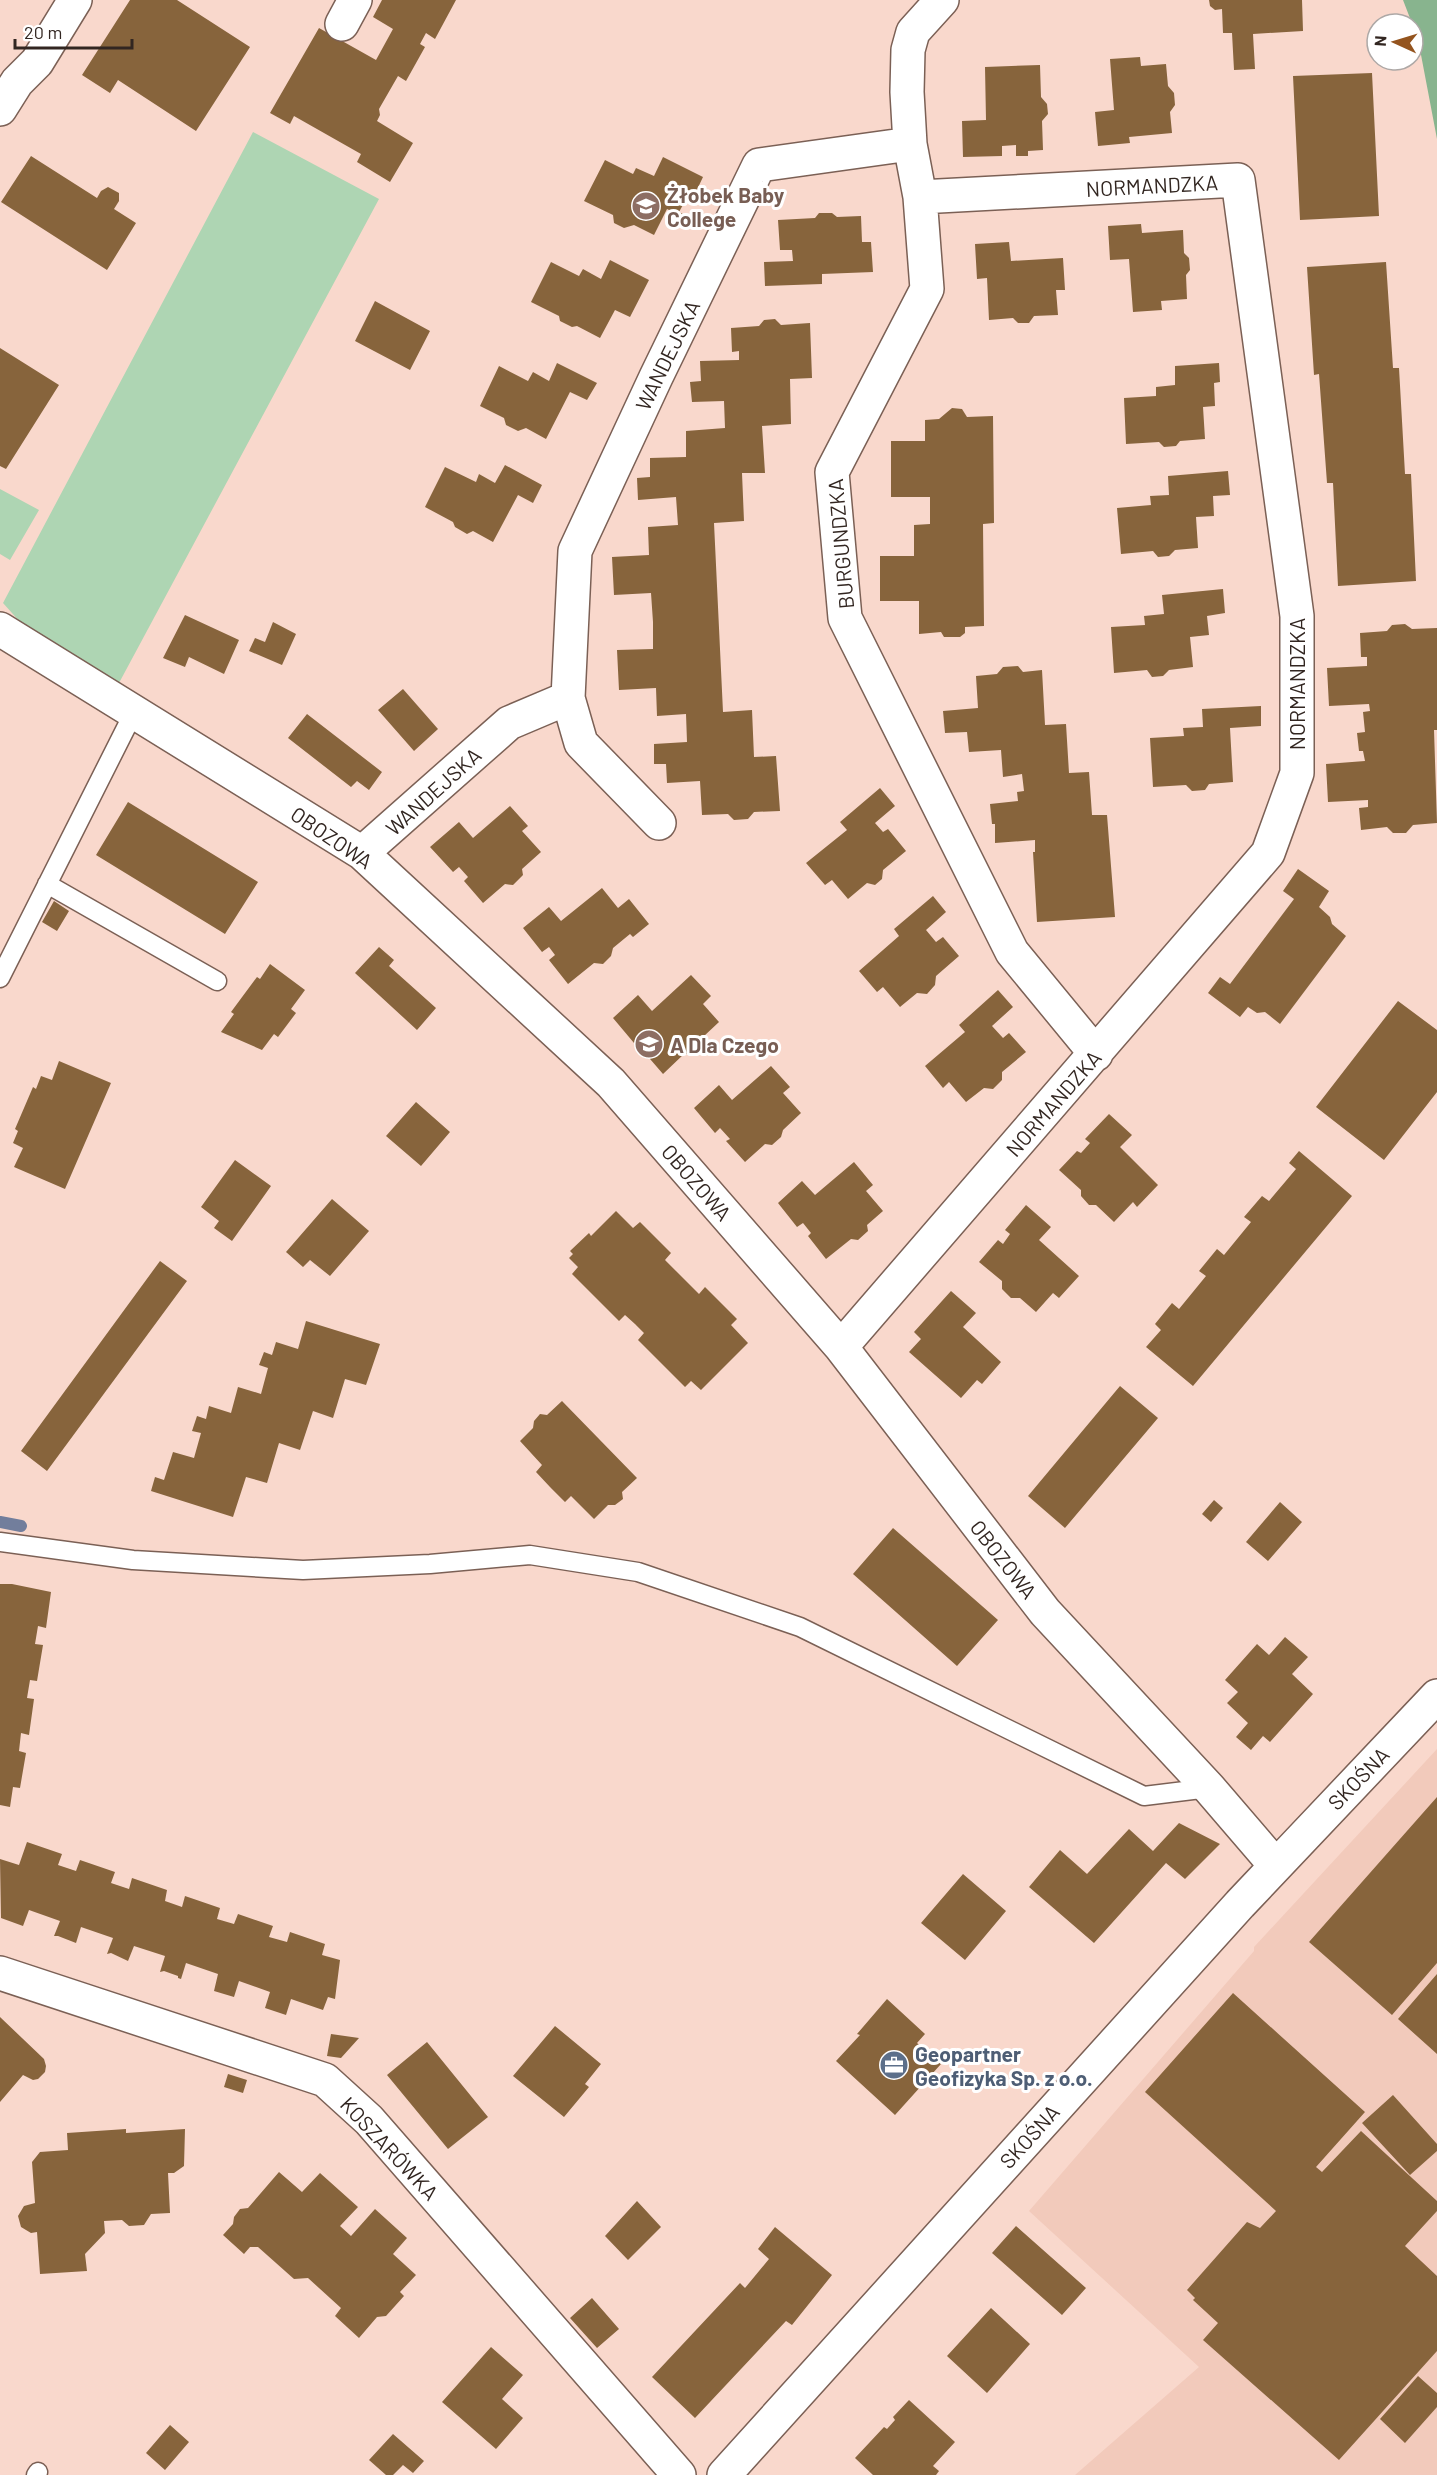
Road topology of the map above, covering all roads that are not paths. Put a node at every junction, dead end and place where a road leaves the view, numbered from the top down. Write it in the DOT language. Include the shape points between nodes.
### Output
graph roads {
  1 [pos="75,0"];
  2 [pos="942,0"];
  3 [pos="0,109"];
  4 [pos="910,144"];
  5 [pos="920,197"];
  6 [pos="0,629"];
  7 [pos="568,698"];
  8 [pos="134,712"];
  9 [pos="659,823"];
  10 [pos="362,853"];
  11 [pos="47,884"];
  12 [pos="0,978"];
  13 [pos="217,981"];
  14 [pos="1096,1054"];
  15 [pos="841,1347"];
  16 [pos="0,1542"];
  17 [pos="1437,1696"];
  18 [pos="1209,1788"];
  19 [pos="1276,1866"];
  20 [pos="0,1973"];
  21 [pos="679,2475"];
  22 [pos="724,2475"];
  1 -- 3 [label="street" via="37,62 17,82"];
  2 -- 4 [label="street, BURGUNDZKA" via="910,41"];
  4 -- 5 [label="street, BURGUNDZKA"];
  4 -- 7 [label="street, WANDEJSKA" via="759,165 575,551"];
  5 -- 14 [label="street, BURGUNDZKA" via="927,289 832,472 845,618 1012,952"];
  5 -- 14 [label="street, NORMANDZKA" via="1238,180 1297,616 1297,773 1268,853"];
  6 -- 8 [label="street, OBOZOWA"];
  7 -- 9 [label="street, WANDEJSKA" via="581,743"];
  7 -- 10 [label="street, WANDEJSKA" via="509,723"];
  8 -- 10 [label="street, OBOZOWA"];
  8 -- 11 [label="lane"];
  10 -- 15 [label="street, OBOZOWA" via="611,1083"];
  11 -- 12 [label="lane"];
  11 -- 13 [label="lane"];
  14 -- 15 [label="street, NORMANDZKA"];
  15 -- 18 [label="street, OBOZOWA" via="1045,1612"];
  16 -- 18 [label="lane" via="133,1560 303,1570 530,1555 638,1572 800,1627 1144,1796"];
  17 -- 19 [label="street, SKOŚNA"];
  18 -- 19 [label="street, OBOZOWA"];
  19 -- 22 [label="street, SKOŚNA"];
  20 -- 21 [label="street, KOSZARÓWKA" via="325,2080 369,2120"];
}
